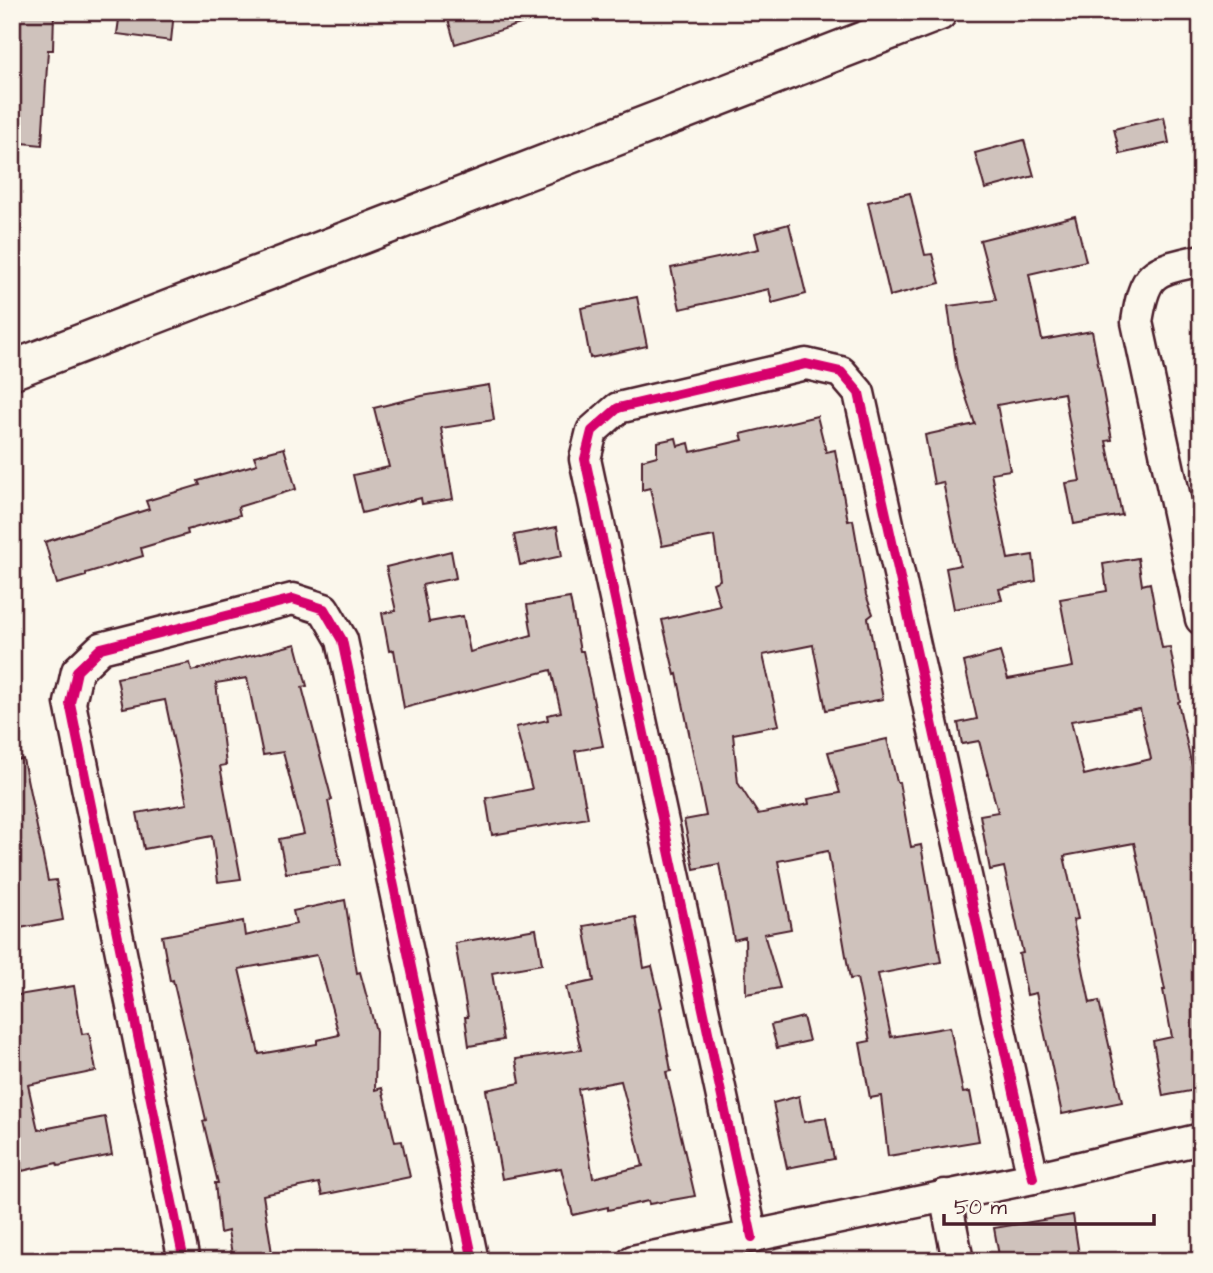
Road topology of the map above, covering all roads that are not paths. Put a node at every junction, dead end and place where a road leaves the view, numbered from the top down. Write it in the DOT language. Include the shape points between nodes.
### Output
graph roads {
  1 [pos="938,12"];
  2 [pos="1201,260"];
  3 [pos="12,370"];
  4 [pos="1201,619"];
  5 [pos="1201,1139"];
  6 [pos="1033,1178"];
  7 [pos="945,1195"];
  8 [pos="752,1237"];
  9 [pos="665,1257"];
  10 [pos="184,1261"];
  11 [pos="473,1261"];
  12 [pos="633,1261"];
  13 [pos="958,1261"];
  1 -- 3 [label="street"];
  2 -- 4 [label="street" via="1160,269 1142,290 1137,322"];
  5 -- 6 [label="street"];
  6 -- 7 [label="street"];
  6 -- 8 [label="street" via="859,394 841,372 806,364 618,408 592,431 585,459"];
  7 -- 8 [label="street"];
  7 -- 13 [label="street"];
  8 -- 9 [label="street"];
  9 -- 12 [label="street"];
  10 -- 11 [label="street" via="70,703 76,671 101,648 293,599 324,609 342,640"];
}
